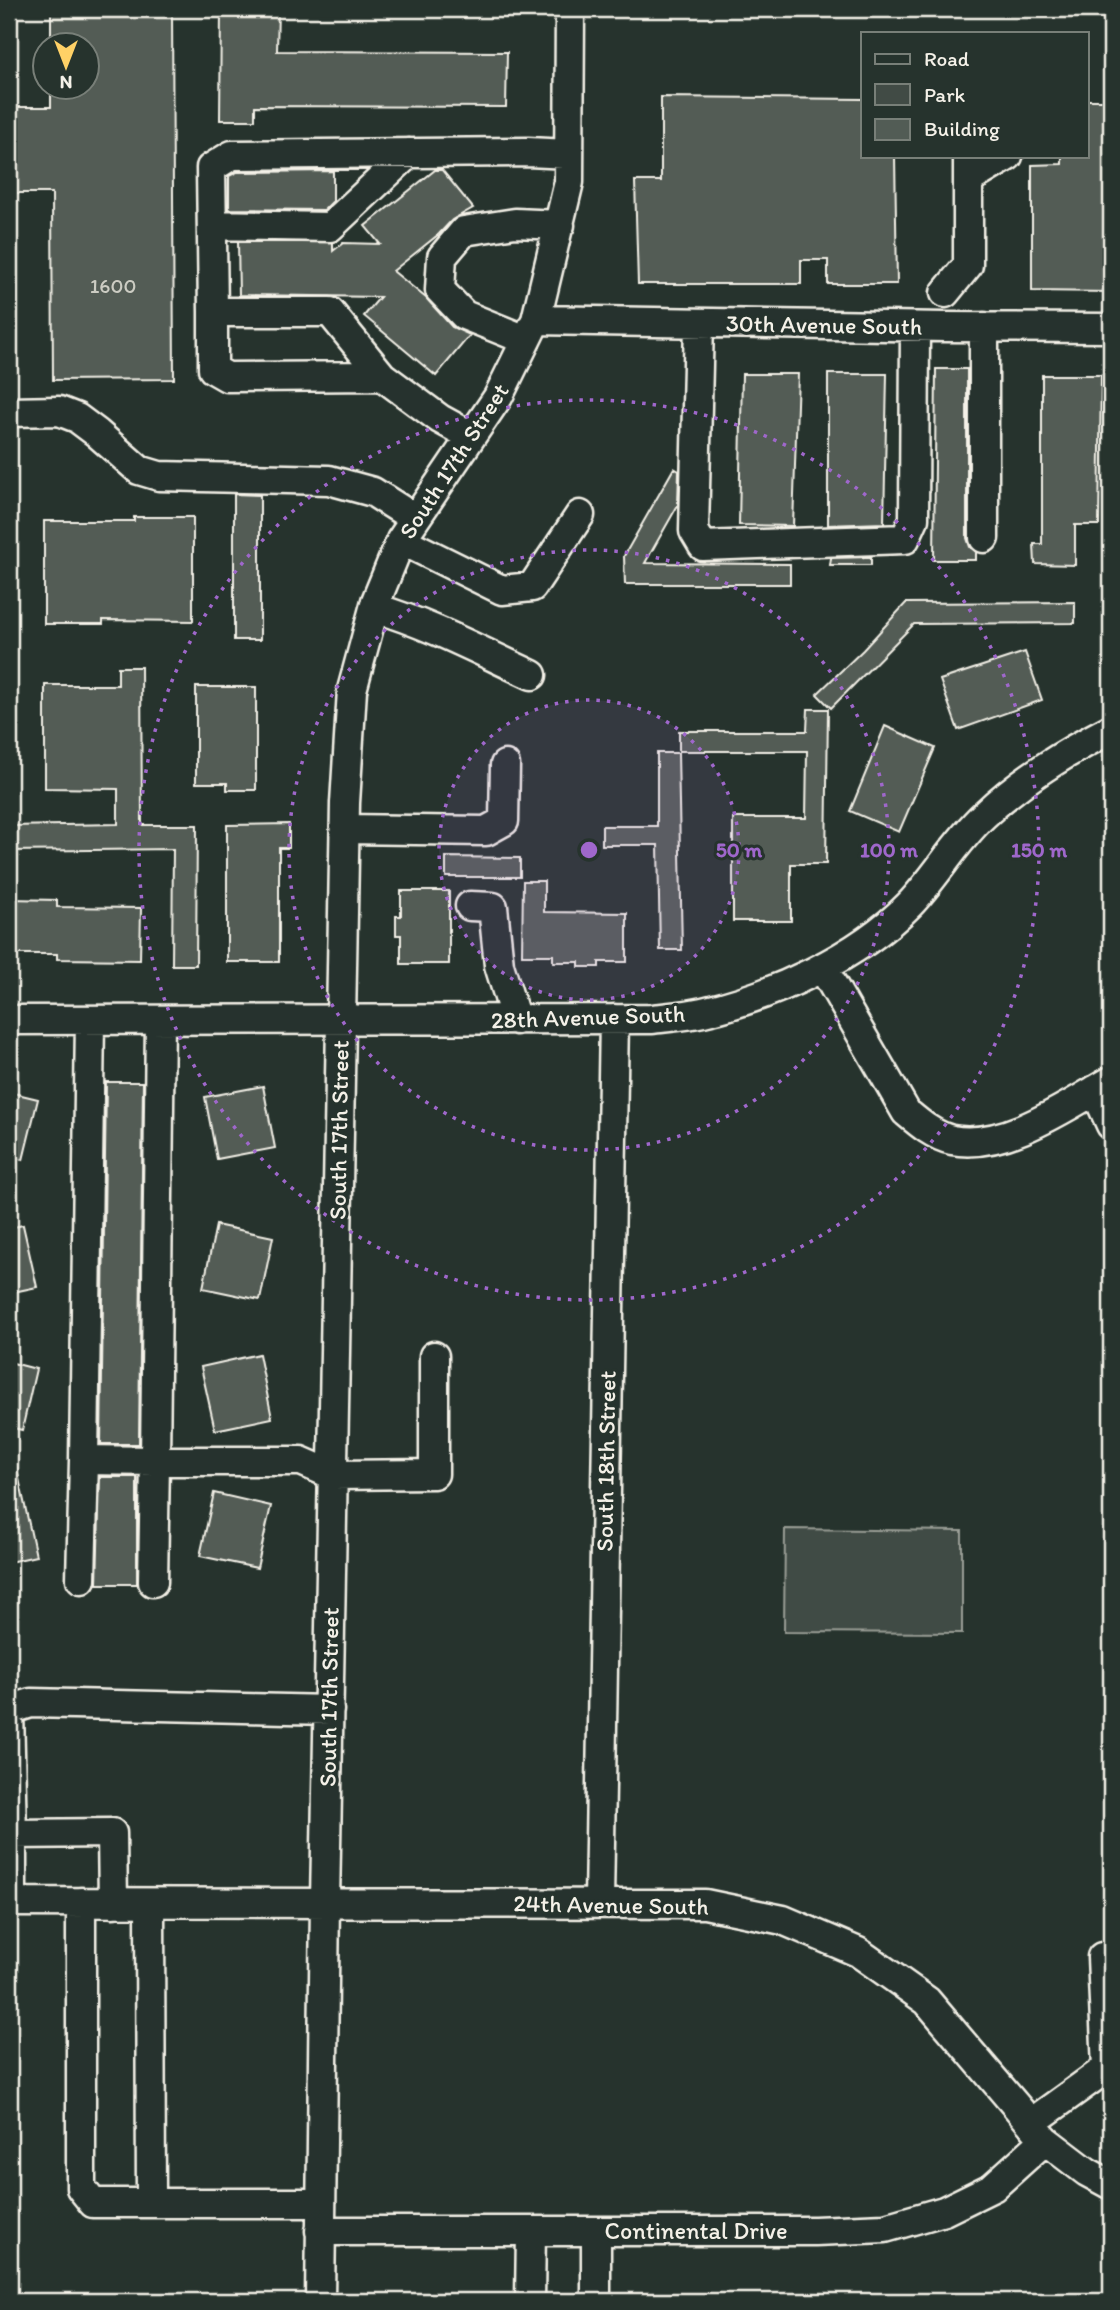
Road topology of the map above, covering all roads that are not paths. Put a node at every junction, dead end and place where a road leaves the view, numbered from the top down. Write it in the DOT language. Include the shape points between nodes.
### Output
graph roads {
  1 [pos="570,9"];
  2 [pos="409,153"];
  3 [pos="569,155"];
  4 [pos="1001,158"];
  5 [pos="968,168"];
  6 [pos="212,225"];
  7 [pos="560,225"];
  8 [pos="945,293"];
  9 [pos="213,312"];
  10 [pos="699,323"];
  11 [pos="915,327"];
  12 [pos="985,327"];
  13 [pos="1111,327"];
  14 [pos="531,330"];
  15 [pos="382,376"];
  16 [pos="9,412"];
  17 [pos="471,436"];
  18 [pos="580,515"];
  19 [pos="407,529"];
  20 [pos="984,538"];
  21 [pos="375,607"];
  22 [pos="532,675"];
  23 [pos="1111,729"];
  24 [pos="505,765"];
  25 [pos="345,828"];
  26 [pos="470,906"];
  27 [pos="823,968"];
  28 [pos="9,1020"];
  29 [pos="90,1020"];
  30 [pos="160,1020"];
  31 [pos="516,1020"];
  32 [pos="614,1020"];
  33 [pos="341,1021"];
  34 [pos="1103,1085"];
  35 [pos="1111,1125"];
  36 [pos="434,1356"];
  37 [pos="84,1460"];
  38 [pos="155,1461"];
  39 [pos="333,1475"];
  40 [pos="80,1579"];
  41 [pos="153,1582"];
  42 [pos="329,1710"];
  43 [pos="12,1834"];
  44 [pos="10,1902"];
  45 [pos="81,1902"];
  46 [pos="325,1902"];
  47 [pos="599,1902"];
  48 [pos="113,1903"];
  49 [pos="150,1903"];
  50 [pos="1102,1957"];
  51 [pos="1108,2008"];
  52 [pos="1109,2068"];
  53 [pos="1038,2131"];
  54 [pos="1111,2185"];
  55 [pos="151,2203"];
  56 [pos="320,2217"];
  57 [pos="530,2231"];
  58 [pos="596,2231"];
  59 [pos="320,2301"];
  60 [pos="530,2301"];
  61 [pos="596,2301"];
  1 -- 3 [label="street, South 17th Street"];
  2 -- 3 [label="street"];
  2 -- 6 [label="street" via="330,227"];
  2 -- 6 [label="street" via="232,155 211,168"];
  3 -- 7 [label="street, South 17th Street"];
  4 -- 5 [label="street"];
  5 -- 8 [label="street" via="968,265"];
  6 -- 9 [label="street"];
  7 -- 14 [label="street, South 17th Street"];
  7 -- 14 [label="street" via="515,223 464,231 442,257 440,290 464,315"];
  9 -- 15 [label="street" via="330,312"];
  9 -- 15 [label="street" via="213,369 226,377"];
  10 -- 11 [label="street, 30th Avenue South"];
  10 -- 11 [label="street" via="694,531 703,546 905,539 914,519"];
  10 -- 14 [label="street, 30th Avenue South"];
  11 -- 12 [label="street, 30th Avenue South"];
  12 -- 13 [label="street, 30th Avenue South"];
  12 -- 20 [label="street"];
  14 -- 17 [label="street, South 17th Street" via="498,397"];
  15 -- 17 [label="street"];
  16 -- 19 [label="street" via="60,411 97,433 139,470 159,476 329,480 373,492"];
  17 -- 19 [label="street, South 17th Street"];
  18 -- 19 [label="street" via="532,587 502,590"];
  19 -- 21 [label="street, South 17th Street"];
  21 -- 22 [label="street"];
  21 -- 25 [label="street, South 17th Street" via="352,690"];
  23 -- 27 [label="street, 28th Avenue South" via="1047,764 1016,788 983,816 909,904"];
  24 -- 25 [label="street" via="504,821 486,831"];
  25 -- 33 [label="street, South 17th Street"];
  26 -- 31 [label="street" via="493,907 499,965"];
  27 -- 32 [label="street, 28th Avenue South" via="703,1012"];
  27 -- 34 [label="street" via="906,1112 951,1140 990,1140 1029,1126"];
  28 -- 29 [label="street, 28th Avenue South"];
  29 -- 30 [label="street, 28th Avenue South"];
  29 -- 37 [label="street"];
  30 -- 33 [label="street, 28th Avenue South"];
  30 -- 38 [label="street"];
  31 -- 32 [label="street, 28th Avenue South"];
  31 -- 33 [label="street, 28th Avenue South"];
  32 -- 47 [label="street, South 18th Street"];
  33 -- 39 [label="street, South 17th Street"];
  34 -- 35 [label="street"];
  36 -- 39 [label="street" via="434,1475"];
  37 -- 38 [label="street"];
  37 -- 40 [label="street"];
  38 -- 39 [label="street" via="302,1461"];
  38 -- 41 [label="street"];
  39 -- 42 [label="street, South 17th Street"];
  42 -- 43 [label="street" via="31,1703 9,1710"];
  42 -- 46 [label="street, South 17th Street"];
  43 -- 44 [label="street"];
  43 -- 48 [label="street" via="112,1833"];
  44 -- 45 [label="street, 24th Avenue South"];
  45 -- 48 [label="street, 24th Avenue South"];
  45 -- 55 [label="street, Continental Drive" via="80,2188 93,2203"];
  46 -- 47 [label="street, 24th Avenue South"];
  46 -- 49 [label="street, 24th Avenue South"];
  46 -- 56 [label="street, South 17th Street"];
  47 -- 53 [label="street, 24th Avenue South" via="705,1905 770,1917 858,1952 928,2001"];
  48 -- 49 [label="street, 24th Avenue South"];
  49 -- 55 [label="street"];
  50 -- 51 [label="street"];
  51 -- 52 [label="street"];
  52 -- 53 [label="street, Continental Drive"];
  53 -- 54 [label="street, 24th Avenue South" via="1087,2172"];
  53 -- 58 [label="street, Continental Drive" via="993,2187 944,2211 886,2228"];
  55 -- 56 [label="street, Continental Drive"];
  56 -- 57 [label="street, Continental Drive"];
  56 -- 59 [label="street, South 17th Street"];
  57 -- 58 [label="street, Continental Drive"];
  57 -- 60 [label="street"];
  58 -- 61 [label="street"];
}
